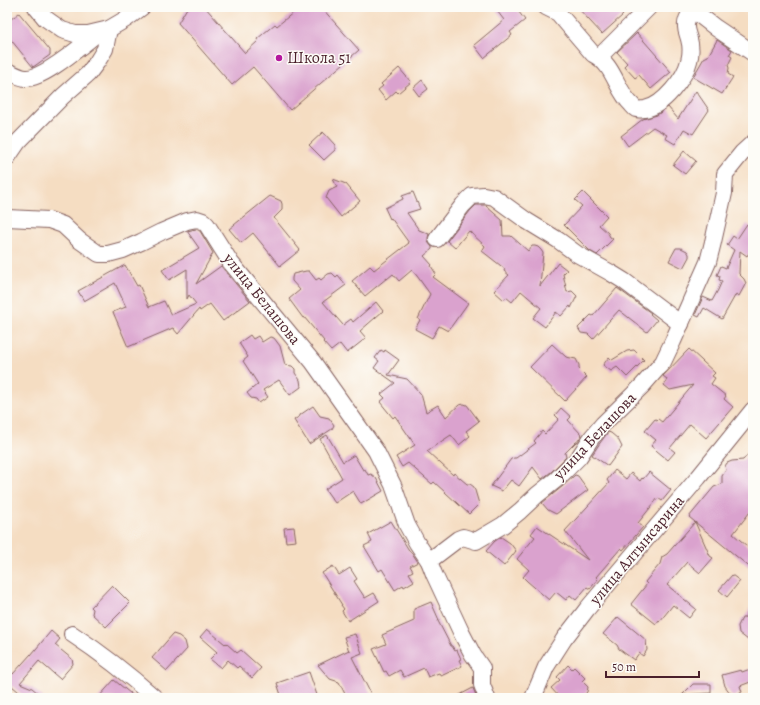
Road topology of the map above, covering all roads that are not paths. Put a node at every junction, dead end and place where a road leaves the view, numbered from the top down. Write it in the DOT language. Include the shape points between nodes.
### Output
graph roads {
  1 [pos="36,7"];
  2 [pos="142,7"];
  3 [pos="649,7"];
  4 [pos="554,9"];
  5 [pos="690,9"];
  6 [pos="104,31"];
  7 [pos="753,53"];
  8 [pos="599,57"];
  9 [pos="7,71"];
  10 [pos="753,143"];
  11 [pos="7,158"];
  12 [pos="7,218"];
  13 [pos="437,239"];
  14 [pos="681,324"];
  15 [pos="753,410"];
  16 [pos="429,561"];
  17 [pos="72,634"];
  18 [pos="155,698"];
  19 [pos="487,698"];
  20 [pos="533,698"];
  1 -- 6 [label="street" via="45,18 62,30 75,34"];
  2 -- 6 [label="street"];
  3 -- 8 [label="street"];
  4 -- 8 [label="street" via="593,54"];
  5 -- 7 [label="street"];
  5 -- 8 [label="street" via="686,27 690,41 690,61 682,78 654,106 637,109 630,104 610,70"];
  6 -- 9 [label="street" via="36,76 25,78"];
  6 -- 11 [label="street" via="105,49 88,74 18,142"];
  10 -- 14 [label="street, улица Белашова" via="726,174 708,262"];
  12 -- 16 [label="street, улица Белашова" via="49,220 63,225 78,240 99,254 123,250 187,222 197,220 207,225 231,263 313,362 376,451 393,485 407,525"];
  13 -- 14 [label="street" via="472,196 491,195 577,254 624,281"];
  14 -- 16 [label="street, улица Белашова" via="663,362 603,424 579,457 557,479 504,525 476,541 463,537 458,539"];
  15 -- 20 [label="street, улица Алтынсарина" via="564,639 546,668"];
  16 -- 19 [label="street, улица Белашова" via="462,634 482,668 482,686"];
  17 -- 18 [label="street"];
}
